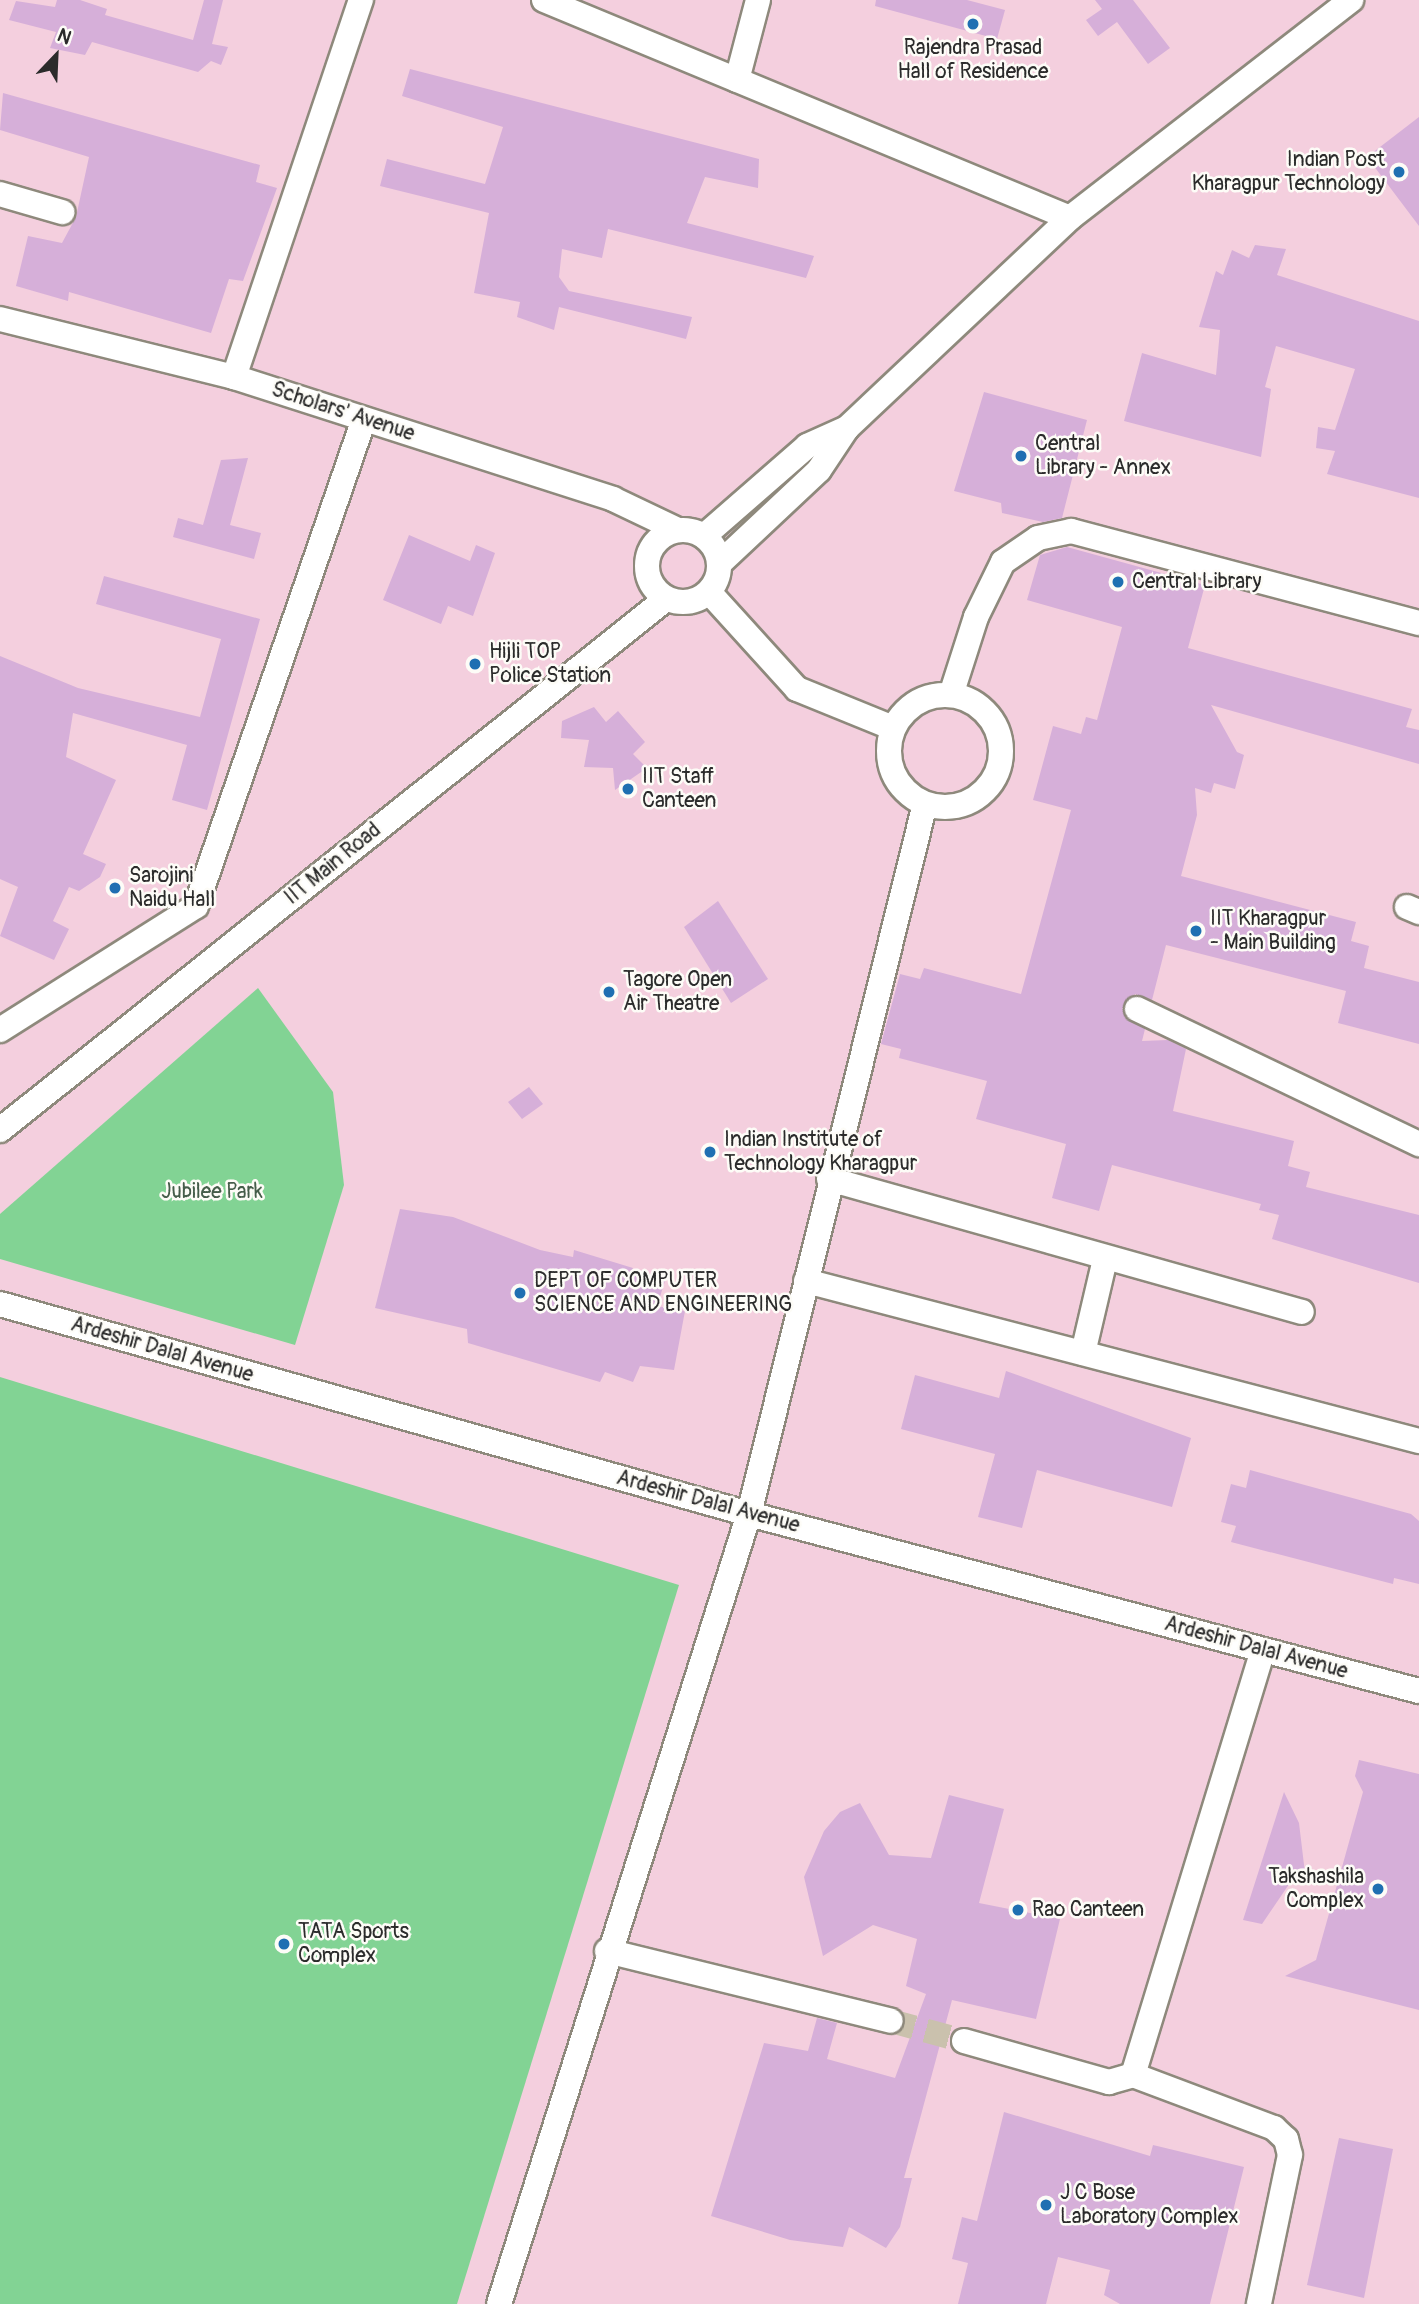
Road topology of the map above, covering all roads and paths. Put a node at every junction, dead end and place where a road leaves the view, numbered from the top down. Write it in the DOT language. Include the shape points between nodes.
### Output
graph roads {
  1 [pos="360,0"];
  2 [pos="544,0"];
  3 [pos="758,0"];
  4 [pos="1351,0"];
  5 [pos="737,79"];
  6 [pos="0,194"];
  7 [pos="62,212"];
  8 [pos="1070,218"];
  9 [pos="0,319"];
  10 [pos="234,377"];
  11 [pos="364,419"];
  12 [pos="847,428"];
  13 [pos="678,530"];
  14 [pos="704,536"];
  15 [pos="719,564"];
  16 [pos="709,592"];
  17 [pos="666,599"];
  18 [pos="1419,623"];
  19 [pos="951,695"];
  20 [pos="893,728"];
  21 [pos="925,804"];
  22 [pos="1137,1009"];
  23 [pos="0,1030"];
  24 [pos="0,1130"];
  25 [pos="1419,1144"];
  26 [pos="829,1179"];
  27 [pos="1105,1259"];
  28 [pos="806,1281"];
  29 [pos="0,1304"];
  30 [pos="1302,1312"];
  31 [pos="1083,1353"];
  32 [pos="1419,1441"];
  33 [pos="749,1514"];
  34 [pos="1263,1650"];
  35 [pos="1419,1691"];
  36 [pos="607,1951"];
  37 [pos="891,2021"];
  38 [pos="964,2041"];
  39 [pos="1133,2075"];
  40 [pos="499,2304"];
  41 [pos="1259,2304"];
  1 -- 10 [label="street"];
  2 -- 5 [label="street"];
  3 -- 5 [label="street"];
  4 -- 8 [label="street"];
  5 -- 8 [label="street"];
  6 -- 7 [label="street"];
  8 -- 12 [label="street"];
  9 -- 10 [label="street, Scholars' Avenue"];
  10 -- 11 [label="street, Scholars' Avenue"];
  11 -- 13 [label="street, Scholars' Avenue" via="635,506"];
  11 -- 23 [label="street" via="196,906"];
  12 -- 14 [label="street" via="807,446"];
  12 -- 15 [label="street" via="819,470"];
  13 -- 14 [label="street"];
  13 -- 17 [label="street" via="658,540 647,560 650,583"];
  14 -- 15 [label="street"];
  15 -- 16 [label="street"];
  16 -- 17 [label="street" via="689,602"];
  16 -- 20 [label="street" via="797,689"];
  17 -- 24 [label="street, IIT Main Road"];
  18 -- 19 [label="street" via="1071,531 1038,538 1003,562 976,617"];
  19 -- 20 [label="street" via="917,702"];
  19 -- 21 [label="street" via="984,711 995,726 1000,764 993,781 963,804"];
  20 -- 21 [label="street" via="889,745 897,780"];
  21 -- 26 [label="street"];
  22 -- 25 [label="street"];
  26 -- 27 [label="street"];
  26 -- 28 [label="street"];
  27 -- 30 [label="street"];
  27 -- 31 [label="street"];
  28 -- 31 [label="street"];
  28 -- 33 [label="street"];
  29 -- 33 [label="street, Ardeshir Dalal Avenue"];
  31 -- 32 [label="street"];
  33 -- 34 [label="street, Ardeshir Dalal Avenue"];
  33 -- 36 [label="street"];
  34 -- 35 [label="street, Ardeshir Dalal Avenue"];
  34 -- 39 [label="street"];
  36 -- 37 [label="street"];
  36 -- 40 [label="street"];
  38 -- 39 [label="street" via="1108,2082"];
  39 -- 41 [label="street" via="1274,2128 1286,2139 1290,2155"];
}
